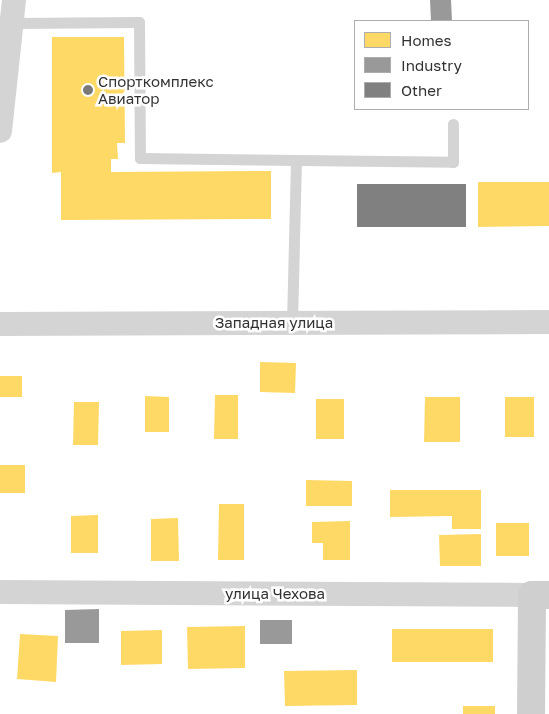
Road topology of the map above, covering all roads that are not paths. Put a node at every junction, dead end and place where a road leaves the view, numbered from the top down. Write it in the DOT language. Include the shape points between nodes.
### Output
graph roads {
  1 [pos="13,11"];
  2 [pos="3,98"];
  3 [pos="453,124"];
  4 [pos="0,131"];
  5 [pos="296,160"];
  6 [pos="549,322"];
  7 [pos="292,323"];
  8 [pos="0,324"];
  9 [pos="0,592"];
  10 [pos="540,595"];
  11 [pos="532,714"];
  1 -- 2 [label="street"];
  1 -- 5 [label="lane" via="139,22 140,158"];
  2 -- 4 [label="street"];
  3 -- 5 [label="lane" via="453,162"];
  5 -- 7 [label="lane"];
  6 -- 7 [label="street, Западная улица"];
  7 -- 8 [label="street, Западная улица"];
  9 -- 10 [label="street, улица Чехова"];
  10 -- 11 [label="street"];
}
